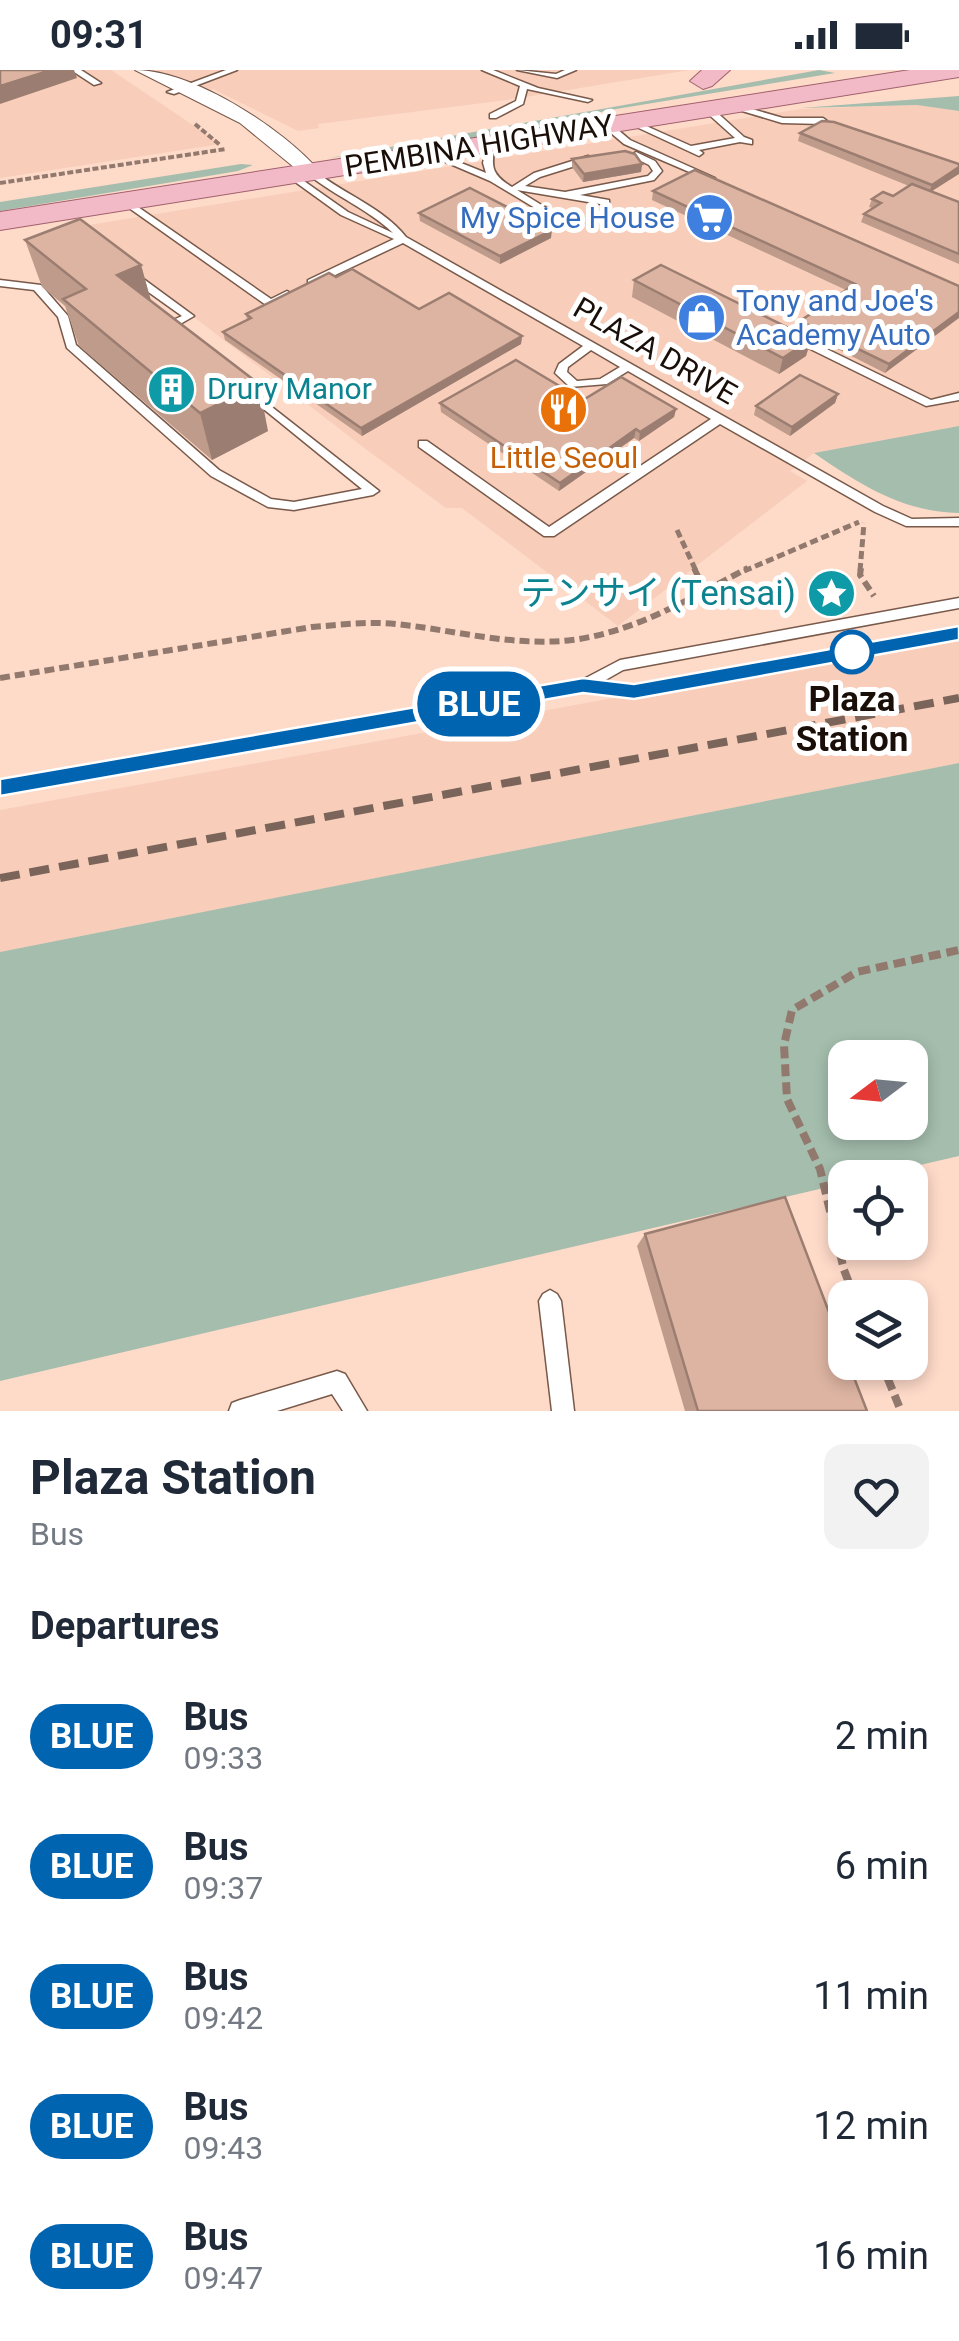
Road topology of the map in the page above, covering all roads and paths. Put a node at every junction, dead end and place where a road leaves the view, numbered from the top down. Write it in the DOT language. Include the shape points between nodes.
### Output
graph roads {
  1 [pos="75,70"];
  2 [pos="143,70"];
  3 [pos="233,70"];
  4 [pos="486,70"];
  5 [pos="509,70"];
  6 [pos="521,70"];
  7 [pos="572,70"];
  8 [pos="497,75"];
  9 [pos="952,75"];
  10 [pos="877,76"];
  11 [pos="97,83"];
  12 [pos="524,86"];
  13 [pos="172,88"];
  14 [pos="784,98"];
  15 [pos="597,99"];
  16 [pos="722,108"];
  17 [pos="484,118"];
  18 [pos="212,122"];
  19 [pos="620,125"];
  20 [pos="382,134"];
  21 [pos="491,144"];
  22 [pos="226,149"];
  23 [pos="431,154"];
  24 [pos="622,154"];
  25 [pos="607,156"];
  26 [pos="288,163"];
  27 [pos="493,179"];
  28 [pos="714,180"];
  29 [pos="0,183"];
  30 [pos="512,187"];
  31 [pos="0,194"];
  32 [pos="565,195"];
  33 [pos="124,201"];
  34 [pos="606,202"];
  35 [pos="545,211"];
  36 [pos="0,221"];
  37 [pos="403,239"];
  38 [pos="112,261"];
  39 [pos="0,284"];
  40 [pos="782,331"];
  41 [pos="182,338"];
  42 [pos="590,346"];
  43 [pos="628,367"];
  44 [pos="241,385"];
  45 [pos="959,396"];
  46 [pos="719,419"];
  47 [pos="423,444"];
  48 [pos="864,520"];
  49 [pos="959,522"];
  50 [pos="877,528"];
  51 [pos="677,530"];
  52 [pos="705,591"];
  53 [pos="874,597"];
  54 [pos="959,604"];
  55 [pos="959,633"];
  56 [pos="0,678"];
  57 [pos="583,686"];
  58 [pos="0,788"];
  59 [pos="959,950"];
  60 [pos="848,1280"];
  61 [pos="550,1301"];
  62 [pos="888,1380"];
  63 [pos="240,1411"];
  64 [pos="356,1411"];
  65 [pos="563,1411"];
  66 [pos="901,1411"];
  1 -- 11 [label="lane"];
  2 -- 13 [label="street, PLAZA DRIVE"];
  3 -- 13 [label="lane"];
  4 -- 8 [label="lane"];
  5 -- 8 [label="lane"];
  6 -- 7 [label="lane" via="558,76"];
  8 -- 12 [label="lane"];
  9 -- 10 [label="main road, PEMBINA HIGHWAY"];
  10 -- 14 [label="main road, PEMBINA HIGHWAY"];
  12 -- 15 [label="lane"];
  12 -- 17 [label="lane" via="520,102"];
  13 -- 18 [label="street, PLAZA DRIVE"];
  13 -- 26 [label="street, PLAZA DRIVE" via="200,94 275,138"];
  14 -- 16 [label="main road, PEMBINA HIGHWAY"];
  14 -- 16 [label="lane" via="793,114 824,120"];
  15 -- 17 [label="main road, PEMBINA HIGHWAY"];
  16 -- 19 [label="main road, PEMBINA HIGHWAY"];
  16 -- 19 [label="lane" via="745,140 695,151"];
  19 -- 21 [label="main road, PEMBINA HIGHWAY"];
  19 -- 28 [label="lane" via="618,137"];
  20 -- 26 [label="main road, PEMBINA HIGHWAY"];
  21 -- 23 [label="main road, PEMBINA HIGHWAY"];
  21 -- 27 [label="lane" via="487,163"];
  22 -- 29 [label="path"];
  23 -- 26 [label="main road, PEMBINA HIGHWAY"];
  23 -- 27 [label="lane"];
  24 -- 32 [label="lane" via="639,155 658,171 651,178"];
  25 -- 30 [label="lane"];
  26 -- 31 [label="main road, PEMBINA HIGHWAY"];
  26 -- 33 [label="main road, PEMBINA HIGHWAY"];
  26 -- 37 [label="lane, PLAZA DRIVE" via="396,228"];
  26 -- 37 [label="lane, PLAZA DRIVE" via="311,192"];
  27 -- 30 [label="lane"];
  30 -- 32 [label="lane"];
  30 -- 35 [label="lane" via="513,194"];
  32 -- 34 [label="lane"];
  33 -- 36 [label="main road, PEMBINA HIGHWAY" via="57,220"];
  33 -- 37 [label="lane" via="270,302"];
  37 -- 42 [label="lane, PLAZA DRIVE"];
  38 -- 41 [label="lane" via="189,316 168,326"];
  39 -- 44 [label="lane" via="36,287 63,316 71,346 214,474 268,503 294,506 373,491"];
  40 -- 45 [label="lane" via="930,404"];
  42 -- 43 [label="lane, PLAZA DRIVE"];
  42 -- 43 [label="lane" via="563,366 561,374 574,385 603,382"];
  43 -- 46 [label="lane, PLAZA DRIVE"];
  46 -- 47 [label="lane" via="549,534"];
  46 -- 49 [label="lane, PLAZA DRIVE" via="910,523"];
  48 -- 50 [label="path"];
  48 -- 52 [label="path"];
  48 -- 53 [label="path" via="860,575"];
  51 -- 52 [label="path"];
  52 -- 56 [label="path" via="628,628 569,640 359,624"];
  54 -- 57 [label="lane" via="620,665"];
  55 -- 57 [label="lane" via="634,691"];
  57 -- 58 [label="lane"];
  59 -- 60 [label="path" via="857,972 792,1010 784,1045 787,1098 820,1169"];
  61 -- 65 [label="lane"];
  62 -- 66 [label="path"];
  63 -- 64 [label="lane" via="337,1382"];
}
